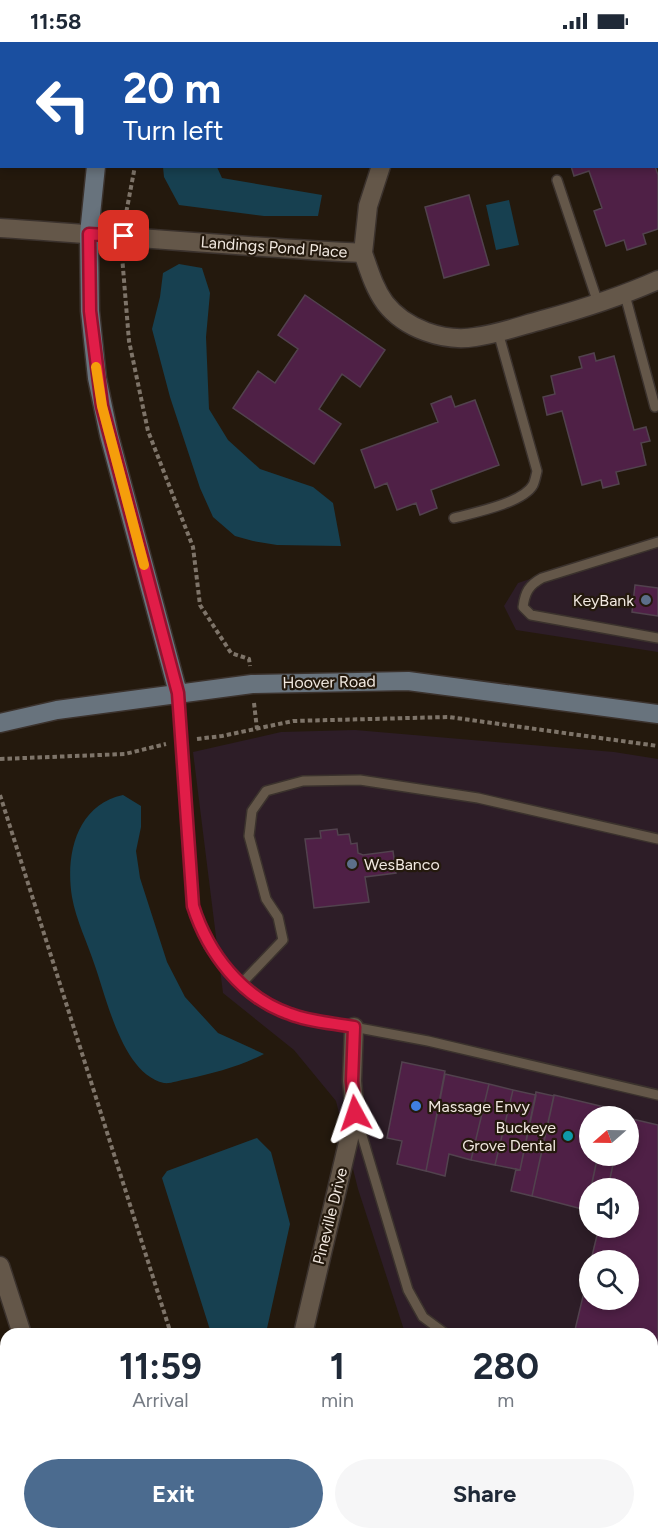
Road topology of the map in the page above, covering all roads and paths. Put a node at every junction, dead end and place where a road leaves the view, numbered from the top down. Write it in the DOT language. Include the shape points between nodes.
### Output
graph roads {
  1 [pos="96,168"];
  2 [pos="135,168"];
  3 [pos="380,168"];
  4 [pos="557,180"];
  5 [pos="0,228"];
  6 [pos="89,234"];
  7 [pos="124,236"];
  8 [pos="363,253"];
  9 [pos="658,280"];
  10 [pos="625,295"];
  11 [pos="598,303"];
  12 [pos="498,332"];
  13 [pos="655,407"];
  14 [pos="454,518"];
  15 [pos="658,542"];
  16 [pos="658,638"];
  17 [pos="252,684"];
  18 [pos="178,693"];
  19 [pos="658,714"];
  20 [pos="0,723"];
  21 [pos="257,729"];
  22 [pos="180,740"];
  23 [pos="658,746"];
  24 [pos="0,759"];
  25 [pos="0,795"];
  26 [pos="658,839"];
  27 [pos="242,983"];
  28 [pos="354,1027"];
  29 [pos="658,1095"];
  30 [pos="355,1113"];
  31 [pos="0,1266"];
  32 [pos="20,1328"];
  33 [pos="169,1328"];
  34 [pos="304,1328"];
  35 [pos="438,1328"];
  1 -- 6 [label="main road"];
  2 -- 7 [label="path"];
  3 -- 8 [label="street" via="368,206"];
  4 -- 11 [label="lane"];
  5 -- 6 [label="street, Landings Pond Place"];
  6 -- 7 [label="street, Landings Pond Place"];
  6 -- 18 [label="main road" via="90,311 102,406"];
  7 -- 8 [label="street, Landings Pond Place"];
  7 -- 17 [label="path" via="122,261 129,341 148,431 193,547 200,605 231,654 249,659"];
  8 -- 12 [label="street, Landings Pond Place" via="373,283 386,304 417,327 454,338"];
  9 -- 10 [label="street, Landings Pond Place"];
  10 -- 11 [label="street, Landings Pond Place"];
  10 -- 13 [label="lane"];
  11 -- 12 [label="street, Landings Pond Place"];
  12 -- 14 [label="lane" via="537,471 532,487 520,496"];
  15 -- 16 [label="lane" via="542,578 525,593 523,607 531,615"];
  17 -- 18 [label="main road, Hoover Road"];
  17 -- 19 [label="main road, Hoover Road" via="408,681"];
  17 -- 21 [label="path"];
  18 -- 20 [label="main road, Hoover Road" via="57,710"];
  18 -- 22 [label="lane"];
  21 -- 22 [label="path"];
  21 -- 23 [label="path" via="293,721 449,717"];
  22 -- 24 [label="path" via="125,754"];
  22 -- 27 [label="lane" via="193,906 209,946"];
  25 -- 33 [label="path"];
  26 -- 27 [label="lane" via="478,798 360,780 303,781 266,791 252,811 249,836 266,899 278,917 283,940"];
  27 -- 28 [label="lane" via="290,1015"];
  28 -- 29 [label="lane"];
  28 -- 30 [label="street, Pineville Drive"];
  30 -- 34 [label="street, Pineville Drive"];
  30 -- 35 [label="lane" via="408,1290 423,1317"];
  31 -- 32 [label="street"];
}
